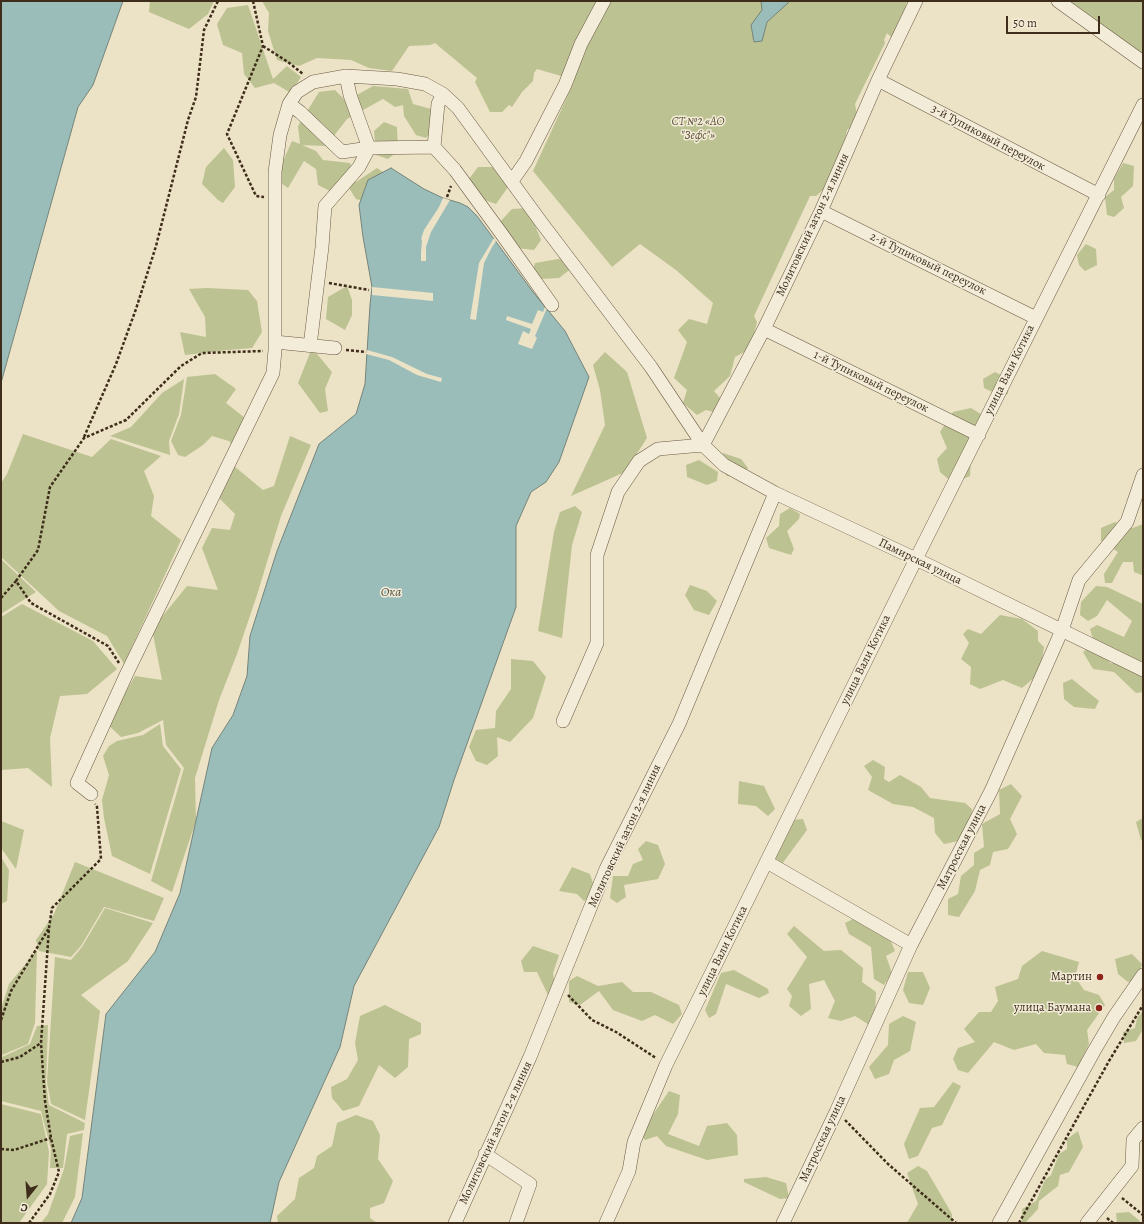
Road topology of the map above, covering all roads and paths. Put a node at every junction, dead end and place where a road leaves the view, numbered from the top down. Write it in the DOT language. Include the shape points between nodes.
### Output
graph roads {
  1 [pos="218,1"];
  2 [pos="253,1"];
  3 [pos="604,1"];
  4 [pos="916,1"];
  5 [pos="1058,1"];
  6 [pos="263,46"];
  7 [pos="1143,62"];
  8 [pos="346,76"];
  9 [pos="878,80"];
  10 [pos="313,82"];
  11 [pos="443,94"];
  12 [pos="289,104"];
  13 [pos="1143,105"];
  14 [pos="369,148"];
  15 [pos="434,148"];
  16 [pos="512,181"];
  17 [pos="1098,195"];
  18 [pos="275,198"];
  19 [pos="821,210"];
  20 [pos="317,280"];
  21 [pos="370,290"];
  22 [pos="552,305"];
  23 [pos="1036,318"];
  24 [pos="764,329"];
  25 [pos="275,346"];
  26 [pos="310,346"];
  27 [pos="335,348"];
  28 [pos="366,352"];
  29 [pos="979,435"];
  30 [pos="84,438"];
  31 [pos="702,445"];
  32 [pos="1143,475"];
  33 [pos="775,493"];
  34 [pos="916,559"];
  35 [pos="16,581"];
  36 [pos="1,598"];
  37 [pos="1062,630"];
  38 [pos="1143,670"];
  39 [pos="126,673"];
  40 [pos="563,721"];
  41 [pos="91,794"];
  42 [pos="767,862"];
  43 [pos="49,928"];
  44 [pos="911,945"];
  45 [pos="1143,975"];
  46 [pos="559,986"];
  47 [pos="1143,1005"];
  48 [pos="1,1020"];
  49 [pos="41,1043"];
  50 [pos="1,1062"];
  51 [pos="666,1066"];
  52 [pos="836,1112"];
  53 [pos="1143,1128"];
  54 [pos="51,1138"];
  55 [pos="1,1149"];
  56 [pos="485,1154"];
  57 [pos="1112,1190"];
  58 [pos="1143,1215"];
  59 [pos="29,1223"];
  60 [pos="455,1223"];
  61 [pos="516,1223"];
  62 [pos="606,1223"];
  63 [pos="783,1223"];
  64 [pos="956,1223"];
  65 [pos="999,1223"];
  66 [pos="1019,1223"];
  67 [pos="1087,1223"];
  1 -- 30 [label="path" via="204,30 196,97 156,246 116,364"];
  2 -- 6 [label="path"];
  3 -- 16 [label="street" via="581,44 558,99 526,161"];
  4 -- 9 [label="street, Молитовский затон 2-я линия"];
  5 -- 7 [label="street"];
  6 -- 10 [label="path"];
  6 -- 18 [label="path" via="227,134 256,196"];
  8 -- 10 [label="street, Памирская улица"];
  8 -- 11 [label="street, Памирская улица" via="404,80 425,84"];
  8 -- 14 [label="street"];
  9 -- 17 [label="street, 3-й Тупиковый переулок"];
  9 -- 19 [label="street, Молитовский затон 2-я линия"];
  10 -- 12 [label="street" via="297,92"];
  11 -- 15 [label="street" via="438,104"];
  11 -- 16 [label="street, Памирская улица" via="458,108"];
  12 -- 14 [label="street" via="342,152"];
  12 -- 18 [label="street" via="280,135 275,172"];
  13 -- 17 [label="street, улица Вали Котика"];
  14 -- 15 [label="street"];
  14 -- 20 [label="street" via="359,167 325,206"];
  15 -- 22 [label="street" via="455,170"];
  16 -- 31 [label="street, Памирская улица" via="651,367"];
  17 -- 23 [label="street, улица Вали Котика"];
  18 -- 25 [label="street"];
  19 -- 23 [label="street, 2-й Тупиковый переулок"];
  19 -- 24 [label="street, Молитовский затон 2-я линия"];
  20 -- 21 [label="path" via="337,286"];
  20 -- 26 [label="street"];
  23 -- 29 [label="street, улица Вали Котика"];
  24 -- 29 [label="street, 1-й Тупиковый переулок"];
  24 -- 31 [label="street, Молитовский затон 2-я линия"];
  25 -- 26 [label="street"];
  25 -- 30 [label="path" via="202,353 181,366 126,420"];
  25 -- 39 [label="street" via="273,373"];
  26 -- 27 [label="street"];
  27 -- 28 [label="path"];
  29 -- 34 [label="street, улица Вали Котика"];
  30 -- 35 [label="path" via="50,487 38,550"];
  31 -- 33 [label="street, Памирская улица" via="724,465"];
  31 -- 40 [label="street" via="658,449 639,461 618,492 597,555 597,643"];
  32 -- 37 [label="street, Матросская улица" via="1127,522 1079,580"];
  33 -- 34 [label="street, Памирская улица"];
  33 -- 46 [label="street, Молитовский затон 2-я линия" via="679,724 606,869"];
  34 -- 37 [label="street, Памирская улица"];
  34 -- 42 [label="street, улица Вали Котика"];
  35 -- 36 [label="path"];
  35 -- 39 [label="path" via="31,603 108,646"];
  37 -- 38 [label="street, Памирская улица"];
  37 -- 44 [label="street, Матросская улица" via="991,791"];
  39 -- 41 [label="street" via="77,783"];
  41 -- 43 [label="path" via="97,807 102,859 52,908"];
  42 -- 44 [label="street"];
  42 -- 51 [label="street, улица Вали Котика"];
  43 -- 48 [label="path" via="11,991"];
  43 -- 49 [label="path"];
  44 -- 52 [label="street, Матросская улица"];
  45 -- 65 [label="street" via="1114,1016"];
  46 -- 51 [label="path" via="592,1020 616,1032"];
  46 -- 56 [label="street, Молитовский затон 2-я линия" via="530,1057"];
  47 -- 66 [label="path"];
  49 -- 50 [label="path" via="20,1057"];
  49 -- 54 [label="path" via="45,1101"];
  51 -- 62 [label="street, улица Вали Котика" via="634,1142 629,1171"];
  52 -- 63 [label="street, Матросская улица"];
  52 -- 64 [label="path" via="888,1164"];
  53 -- 57 [label="street" via="1133,1140 1132,1166"];
  54 -- 55 [label="path" via="14,1150"];
  54 -- 59 [label="path" via="59,1172 50,1194"];
  56 -- 60 [label="street, Молитовский затон 2-я линия"];
  56 -- 61 [label="street" via="530,1184"];
  57 -- 58 [label="path"];
  57 -- 67 [label="street"];
}
